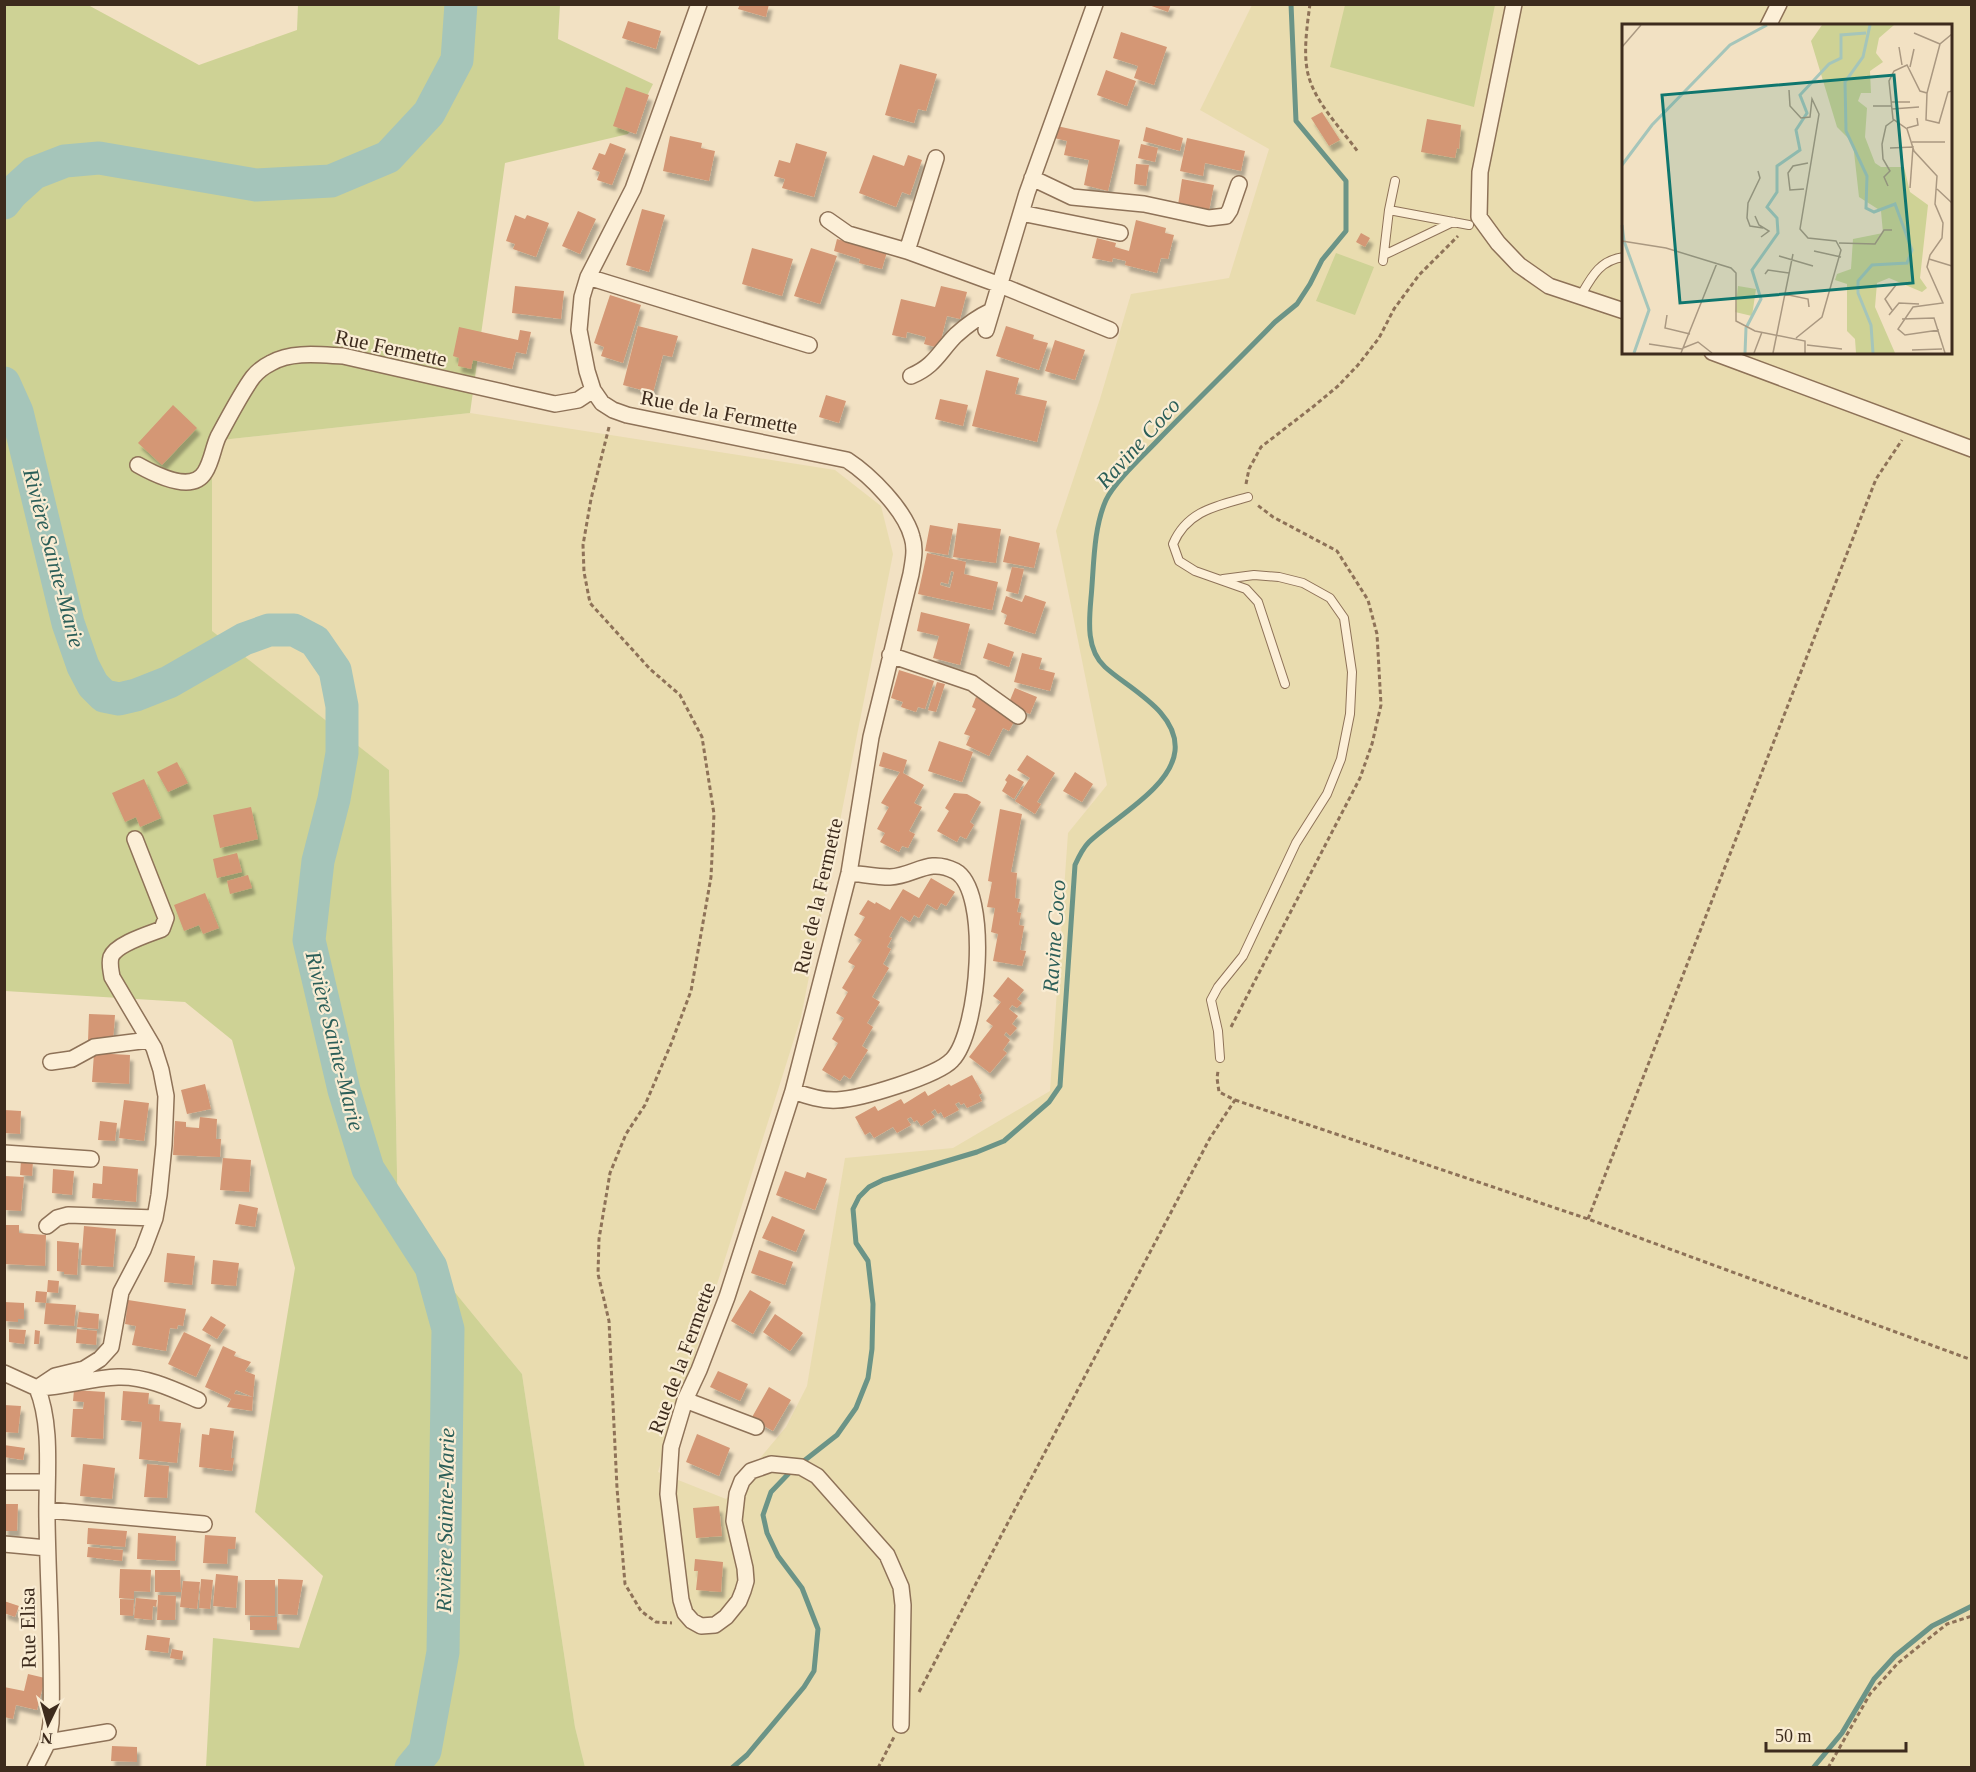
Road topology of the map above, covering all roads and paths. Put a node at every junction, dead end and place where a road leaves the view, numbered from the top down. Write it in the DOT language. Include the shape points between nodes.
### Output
graph roads {
  1 [pos="699,4"];
  2 [pos="1095,4"];
  3 [pos="1310,4"];
  4 [pos="1514,4"];
  5 [pos="1779,4"];
  6 [pos="1769,24"];
  7 [pos="1358,152"];
  8 [pos="936,158"];
  9 [pos="1032,178"];
  10 [pos="1395,181"];
  11 [pos="1239,184"];
  12 [pos="1389,210"];
  13 [pos="1021,213"];
  14 [pos="828,220"];
  15 [pos="1474,221"];
  16 [pos="1453,222"];
  17 [pos="1120,233"];
  18 [pos="907,251"];
  19 [pos="1622,257"];
  20 [pos="588,277"];
  21 [pos="1000,285"];
  22 [pos="1580,297"];
  23 [pos="991,311"];
  24 [pos="1622,311"];
  25 [pos="986,330"];
  26 [pos="1110,330"];
  27 [pos="809,345"];
  28 [pos="1717,354"];
  29 [pos="911,376"];
  30 [pos="593,390"];
  31 [pos="613,410"];
  32 [pos="1911,427"];
  33 [pos="1971,449"];
  34 [pos="138,465"];
  35 [pos="1248,497"];
  36 [pos="1223,579"];
  37 [pos="890,655"];
  38 [pos="1285,684"];
  39 [pos="1018,716"];
  40 [pos="135,839"];
  41 [pos="849,873"];
  42 [pos="149,1040"];
  43 [pos="1220,1058"];
  44 [pos="51,1062"];
  45 [pos="793,1091"];
  46 [pos="1235,1100"];
  47 [pos="4,1153"];
  48 [pos="91,1159"];
  49 [pos="155,1218"];
  50 [pos="1588,1219"];
  51 [pos="47,1226"];
  52 [pos="1971,1360"];
  53 [pos="4,1373"];
  54 [pos="37,1388"];
  55 [pos="198,1400"];
  56 [pos="685,1400"];
  57 [pos="756,1427"];
  58 [pos="4,1482"];
  59 [pos="46,1482"];
  60 [pos="47,1510"];
  61 [pos="204,1524"];
  62 [pos="4,1544"];
  63 [pos="47,1548"];
  64 [pos="1971,1617"];
  65 [pos="692,1621"];
  66 [pos="918,1694"];
  67 [pos="901,1725"];
  68 [pos="108,1732"];
  69 [pos="48,1742"];
  70 [pos="35,1767"];
  71 [pos="878,1767"];
  72 [pos="1828,1767"];
  1 -- 20 [label="street, Rue de la Fermette" via="633,189"];
  2 -- 9 [label="street"];
  3 -- 7 [label="path" via="1308,73 1315,93"];
  4 -- 15 [label="street"];
  5 -- 6 [label="street"];
  8 -- 18 [label="street"];
  9 -- 11 [label="street" via="1072,197 1144,204 1209,218 1226,216"];
  9 -- 13 [label="street"];
  10 -- 12 [label="lane"];
  12 -- 16 [label="lane"];
  12 -- 16 [label="lane" via="1383,258"];
  13 -- 17 [label="street"];
  13 -- 21 [label="street"];
  14 -- 18 [label="street" via="848,234"];
  15 -- 16 [label="lane"];
  15 -- 22 [label="street" via="1519,265 1549,285"];
  15 -- 35 [label="path" via="1419,275 1358,366 1323,400 1261,447 1249,469 1245,486"];
  18 -- 21 [label="street"];
  19 -- 22 [label="lane" via="1603,264"];
  20 -- 27 [label="street"];
  20 -- 30 [label="street, Rue de la Fermette" via="579,330"];
  21 -- 23 [label="street"];
  21 -- 26 [label="street"];
  22 -- 24 [label="street"];
  23 -- 25 [label="street"];
  23 -- 29 [label="street" via="967,325 925,370"];
  28 -- 32 [label="street"];
  30 -- 31 [label="street, Rue de la Fermette"];
  30 -- 34 [label="street, Rue Fermette" via="578,400 555,404 343,356 292,356 272,362 253,376 218,437 205,473 195,480 182,481 155,475"];
  31 -- 37 [label="street, Rue de la Fermette" via="847,460 862,470 905,520 913,538 911,574"];
  31 -- 65 [label="path" via="583,545 591,603 650,669 680,695 702,737 714,814 711,877 691,991 645,1104 626,1134 610,1173 599,1239 598,1274 609,1321 625,1584 641,1611 656,1622"];
  32 -- 33 [label="street"];
  32 -- 50 [label="path" via="1876,478"];
  35 -- 36 [label="lane" via="1214,506 1195,516 1180,528 1173,544 1179,561 1195,571"];
  35 -- 43 [label="path" via="1273,517 1337,551 1352,573 1368,600 1377,634 1381,705 1360,778 1236,1016"];
  36 -- 38 [label="lane" via="1246,588 1258,602"];
  36 -- 43 [label="lane" via="1279,577 1303,583 1330,598 1344,618 1352,672 1350,714 1341,759 1327,794 1296,843 1243,956 1210,1000"];
  37 -- 39 [label="street" via="972,683"];
  37 -- 41 [label="street, Rue de la Fermette" via="871,737"];
  40 -- 42 [label="street" via="166,918 162,928 120,947 111,955 110,965 112,977"];
  41 -- 45 [label="street, Rue de la Fermette"];
  41 -- 45 [label="street" via="891,877 937,865 965,878 977,931 969,1025 953,1060 926,1076 836,1100"];
  42 -- 44 [label="street" via="94,1047 72,1059"];
  42 -- 49 [label="street" via="166,1096"];
  43 -- 46 [label="path" via="1220,1092"];
  45 -- 56 [label="street, Rue de la Fermette" via="727,1297"];
  46 -- 50 [label="path"];
  46 -- 66 [label="path" via="1210,1138"];
  47 -- 48 [label="street"];
  49 -- 51 [label="street" via="68,1215"];
  49 -- 54 [label="street" via="121,1292 111,1347 84,1369 55,1376"];
  50 -- 52 [label="path"];
  53 -- 54 [label="street"];
  54 -- 55 [label="street" via="120,1377 161,1384"];
  54 -- 59 [label="street, Rue Elisa" via="47,1427"];
  56 -- 57 [label="street"];
  56 -- 65 [label="street, Rue de la Fermette" via="671,1447 668,1494 681,1600"];
  58 -- 59 [label="street"];
  59 -- 60 [label="street, Rue Elisa"];
  60 -- 61 [label="street"];
  60 -- 63 [label="street, Rue Elisa"];
  62 -- 63 [label="street"];
  63 -- 69 [label="street, Rue Elisa" via="51,1703"];
  64 -- 72 [label="path" via="1947,1624 1898,1663 1870,1694"];
  65 -- 67 [label="street" via="701,1626 716,1624 739,1601 746,1581 734,1521 742,1481 751,1471 771,1464 801,1467 817,1476 895,1569 903,1605"];
  67 -- 71 [label="path"];
  68 -- 69 [label="street"];
  69 -- 70 [label="street, Rue Elisa"];
}
